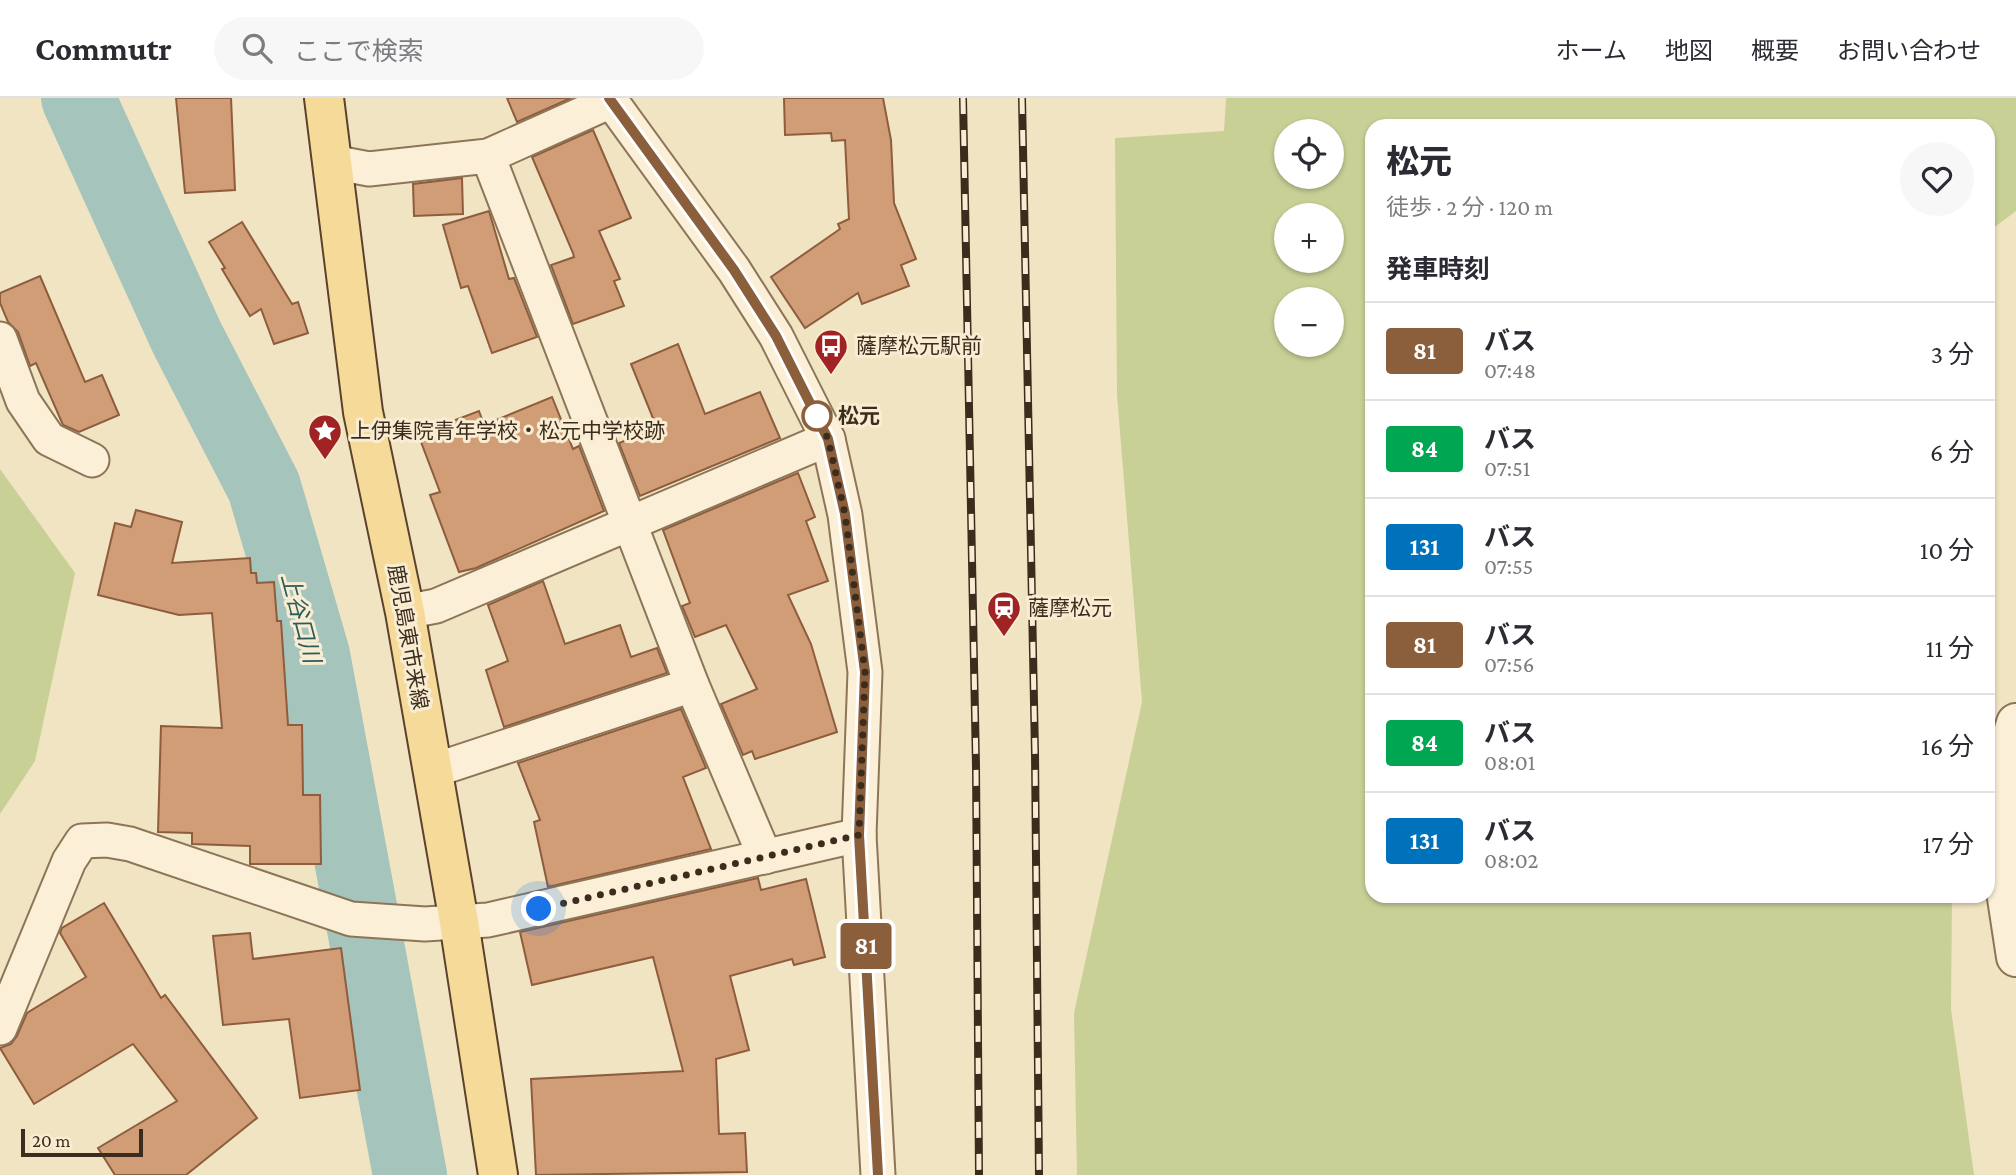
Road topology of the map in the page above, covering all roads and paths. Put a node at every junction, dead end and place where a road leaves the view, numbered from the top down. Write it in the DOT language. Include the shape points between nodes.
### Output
graph roads {
  1 [pos="324,98"];
  2 [pos="610,99"];
  3 [pos="488,156"];
  4 [pos="332,162"];
  5 [pos="0,339"];
  6 [pos="828,439"];
  7 [pos="92,460"];
  8 [pos="631,525"];
  9 [pos="405,612"];
  10 [pos="692,685"];
  11 [pos="2016,723"];
  12 [pos="432,771"];
  13 [pos="859,835"];
  14 [pos="765,858"];
  15 [pos="459,922"];
  16 [pos="2016,957"];
  17 [pos="0,1028"];
  18 [pos="498,1175"];
  19 [pos="878,1175"];
  1 -- 4 [label="main road, 鹿児島東市来線"];
  2 -- 3 [label="street"];
  2 -- 6 [label="street" via="734,270 776,336"];
  3 -- 4 [label="street" via="369,169"];
  3 -- 8 [label="street"];
  4 -- 9 [label="main road, 鹿児島東市来線" via="363,412"];
  5 -- 7 [label="street" via="23,401 49,439"];
  6 -- 8 [label="street"];
  6 -- 13 [label="street" via="845,514 865,672"];
  8 -- 9 [label="street" via="436,606"];
  8 -- 10 [label="street"];
  9 -- 12 [label="main road, 鹿児島東市来線"];
  10 -- 12 [label="street"];
  10 -- 14 [label="street"];
  11 -- 16 [label="street" via="2009,746 2002,865"];
  12 -- 15 [label="main road, 鹿児島東市来線"];
  13 -- 14 [label="street"];
  13 -- 19 [label="street"];
  14 -- 15 [label="street" via="488,920"];
  15 -- 17 [label="street" via="351,919 130,844 82,841 69,861"];
  15 -- 18 [label="main road, 鹿児島東市来線"];
}
